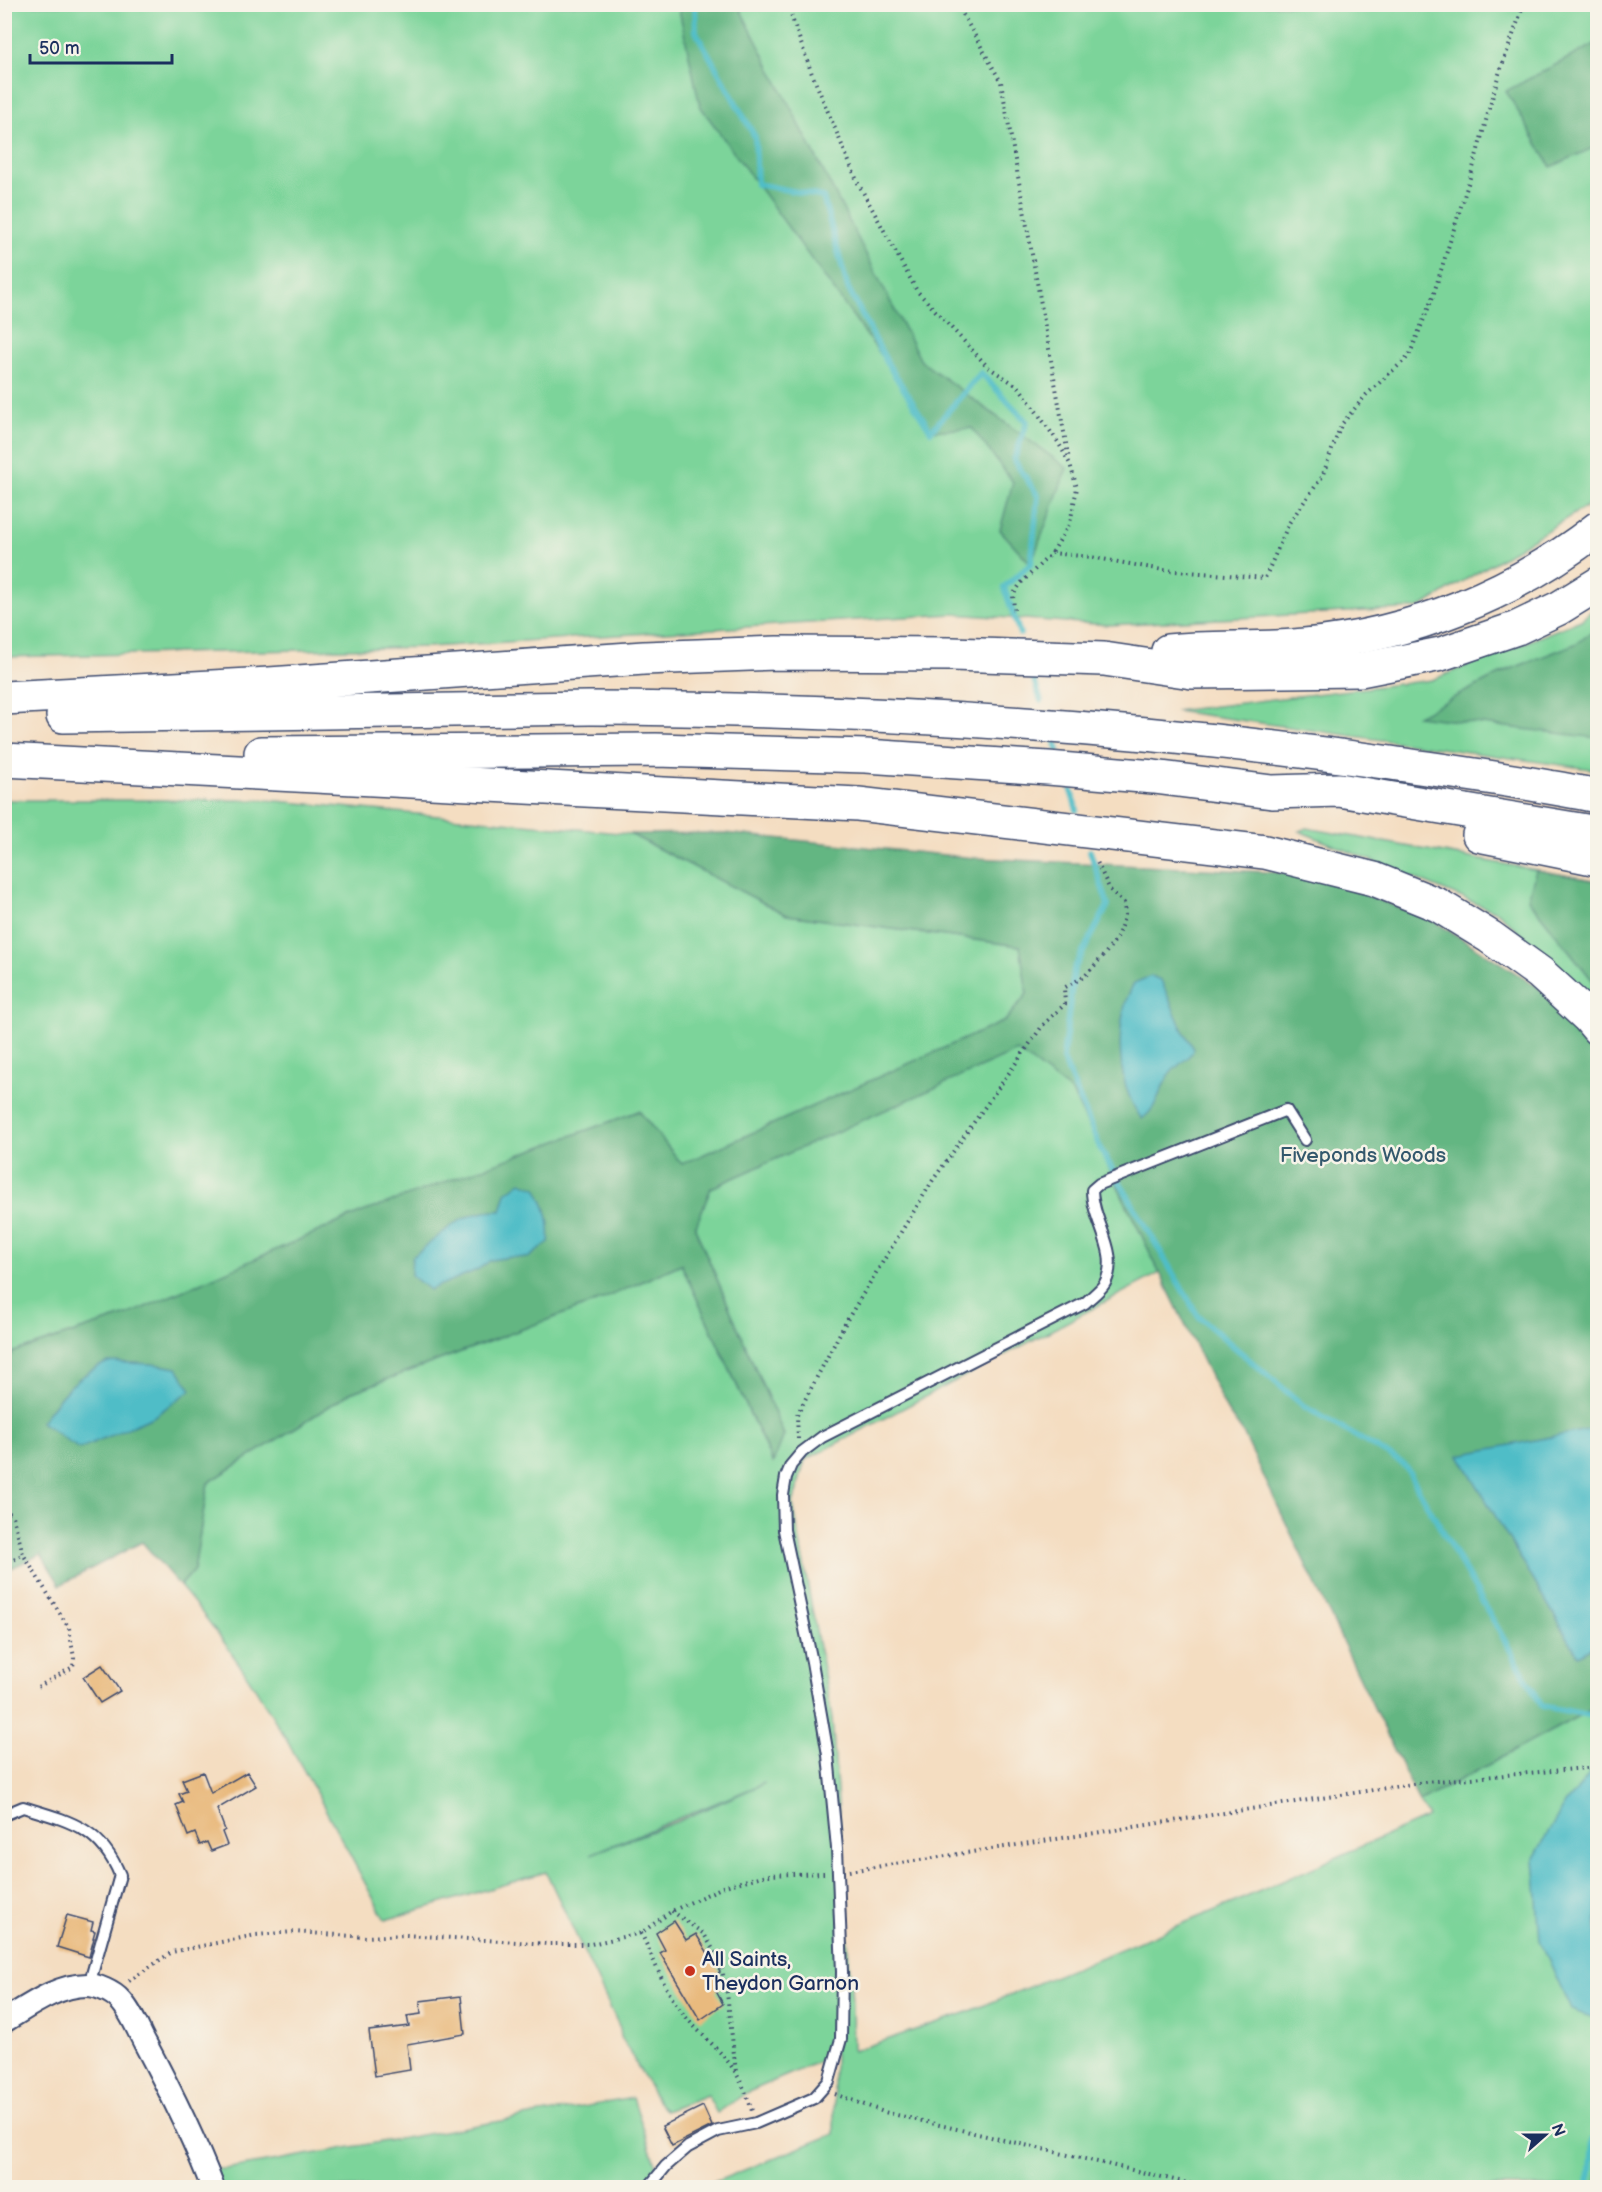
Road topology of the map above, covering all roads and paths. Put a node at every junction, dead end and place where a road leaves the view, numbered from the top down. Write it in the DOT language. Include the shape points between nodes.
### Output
graph roads {
  1 [pos="787,4"];
  2 [pos="957,4"];
  3 [pos="1524,4"];
  4 [pos="1070,464"];
  5 [pos="1598,528"];
  6 [pos="1052,553"];
  7 [pos="1598,584"];
  8 [pos="1014,610"];
  9 [pos="1104,659"];
  10 [pos="4,698"];
  11 [pos="4,717"];
  12 [pos="4,758"];
  13 [pos="1272,792"];
  14 [pos="1598,796"];
  15 [pos="1598,833"];
  16 [pos="1598,859"];
  17 [pos="1097,862"];
  18 [pos="1598,1029"];
  19 [pos="1305,1140"];
  20 [pos="802,1452"];
  21 [pos="4,1509"];
  22 [pos="23,1554"];
  23 [pos="4,1566"];
  24 [pos="36,1688"];
  25 [pos="4,1815"];
  26 [pos="672,1911"];
  27 [pos="641,1933"];
  28 [pos="89,1985"];
  29 [pos="4,2021"];
  30 [pos="736,2073"];
  31 [pos="822,2089"];
  32 [pos="756,2123"];
  33 [pos="213,2187"];
  34 [pos="648,2187"];
  35 [pos="1209,2187"];
  1 -- 4 [label="path" via="858,183 917,291 988,367 1019,387"];
  2 -- 4 [label="path" via="1001,82"];
  3 -- 6 [label="path" via="1498,77 1432,299 1409,356 1366,395 1341,425 1322,477 1289,523 1265,578 1163,570"];
  4 -- 6 [label="path" via="1077,488 1070,523"];
  5 -- 9 [label="highway" via="1505,588 1401,627 1305,645 1182,650"];
  6 -- 8 [label="path" via="1013,596"];
  7 -- 9 [label="highway" via="1517,628 1441,654 1360,670 1192,672"];
  9 -- 10 [label="highway" via="853,652 708,654"];
  11 -- 14 [label="highway" via="566,708 913,716 1151,733 1308,751"];
  12 -- 13 [label="highway" via="537,750 770,753 1048,768"];
  12 -- 18 [label="highway" via="858,804 1266,852 1374,879 1438,905 1540,973"];
  13 -- 15 [label="highway" via="1339,790"];
  13 -- 16 [label="highway" via="1329,813 1408,821"];
  17 -- 20 [label="path" via="1110,890 1124,903 1125,915 1116,938 1085,976 1064,988 1065,1004 1043,1025 933,1180 847,1320 797,1415 796,1435"];
  19 -- 20 [label="lane" via="1286,1110 1099,1184 1092,1190 1092,1201 1112,1263 1105,1284 1084,1303 822,1437"];
  20 -- 31 [label="lane" via="786,1477 784,1530 828,1755 842,1972 841,2039 829,2081"];
  21 -- 22 [label="path" via="13,1516"];
  22 -- 23 [label="path"];
  22 -- 24 [label="path" via="69,1628 74,1658 73,1667"];
  25 -- 28 [label="lane" via="23,1807 69,1821 96,1838 113,1859 120,1875"];
  26 -- 30 [label="path" via="704,1934 720,1961"];
  27 -- 30 [label="path" via="678,2008"];
  28 -- 29 [label="street" via="45,1997"];
  28 -- 33 [label="street" via="111,1994 125,2006 166,2082"];
  30 -- 32 [label="path"];
  31 -- 32 [label="lane" via="814,2098"];
  31 -- 35 [label="path" via="884,2112"];
  32 -- 34 [label="lane" via="718,2131 688,2147"];
}
